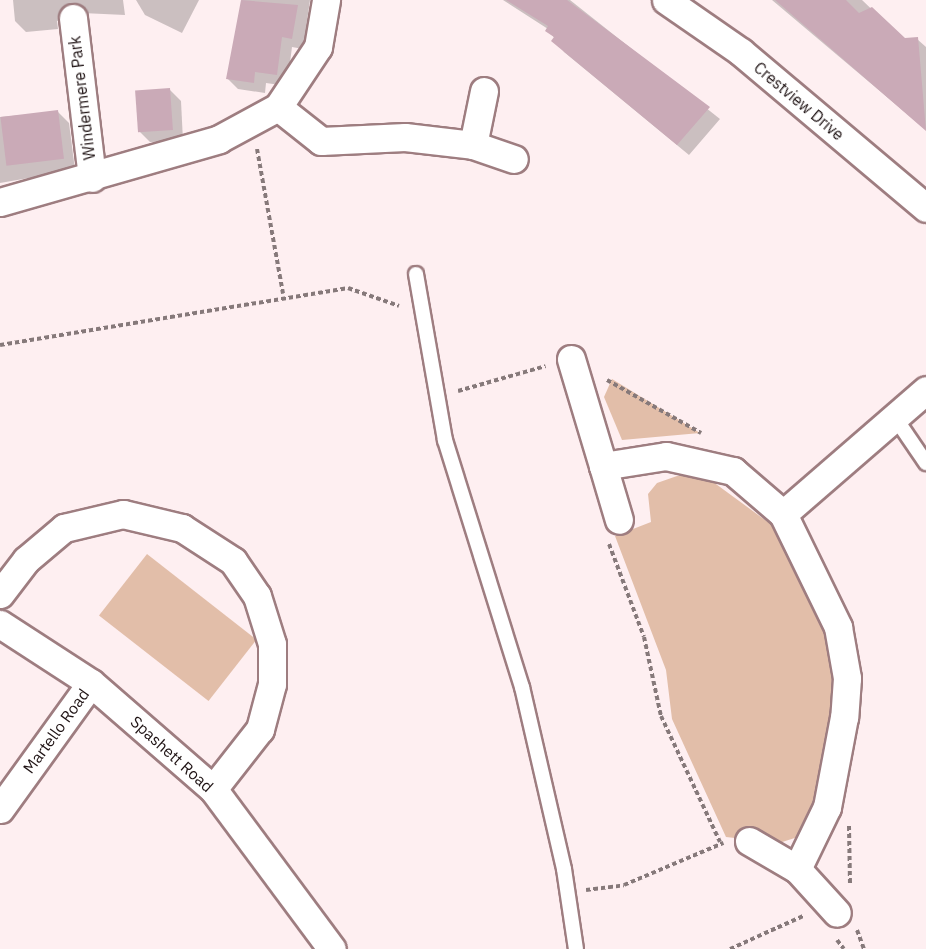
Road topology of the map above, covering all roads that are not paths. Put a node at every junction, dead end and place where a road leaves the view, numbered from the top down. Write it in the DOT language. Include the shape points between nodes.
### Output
graph roads {
  1 [pos="326,0"];
  2 [pos="666,0"];
  3 [pos="73,18"];
  4 [pos="484,91"];
  5 [pos="278,107"];
  6 [pos="473,144"];
  7 [pos="514,159"];
  8 [pos="92,178"];
  9 [pos="0,202"];
  10 [pos="926,208"];
  11 [pos="416,274"];
  12 [pos="571,359"];
  13 [pos="926,390"];
  14 [pos="894,416"];
  15 [pos="926,463"];
  16 [pos="603,466"];
  17 [pos="783,514"];
  18 [pos="619,520"];
  19 [pos="0,594"];
  20 [pos="0,624"];
  21 [pos="92,683"];
  22 [pos="213,789"];
  23 [pos="0,809"];
  24 [pos="749,842"];
  25 [pos="797,869"];
  26 [pos="844,917"];
  27 [pos="332,949"];
  28 [pos="576,949"];
  1 -- 5 [label="street, Windermere Park" via="318,47"];
  2 -- 10 [label="street, Crestview Drive" via="741,52"];
  3 -- 8 [label="street, Windermere Park"];
  4 -- 6 [label="street"];
  5 -- 6 [label="street" via="321,141 405,137"];
  5 -- 8 [label="street, Windermere Park" via="219,139"];
  6 -- 7 [label="street"];
  8 -- 9 [label="street, Windermere Park"];
  11 -- 28 [label="lane" via="445,440 522,687 568,893"];
  12 -- 16 [label="street"];
  13 -- 14 [label="street"];
  14 -- 15 [label="lane"];
  14 -- 17 [label="street"];
  16 -- 17 [label="street" via="666,456 708,462 733,471"];
  16 -- 18 [label="street"];
  17 -- 25 [label="street" via="838,627 848,678 827,807"];
  19 -- 22 [label="street" via="26,560 63,528 123,514 183,528 233,561 257,596 273,644 272,684 260,729"];
  20 -- 21 [label="street, Spashett Road"];
  21 -- 22 [label="street, Spashett Road"];
  21 -- 23 [label="street, Martello Road"];
  22 -- 27 [label="street, Spashett Road"];
  24 -- 25 [label="street"];
  25 -- 26 [label="street"];
}
